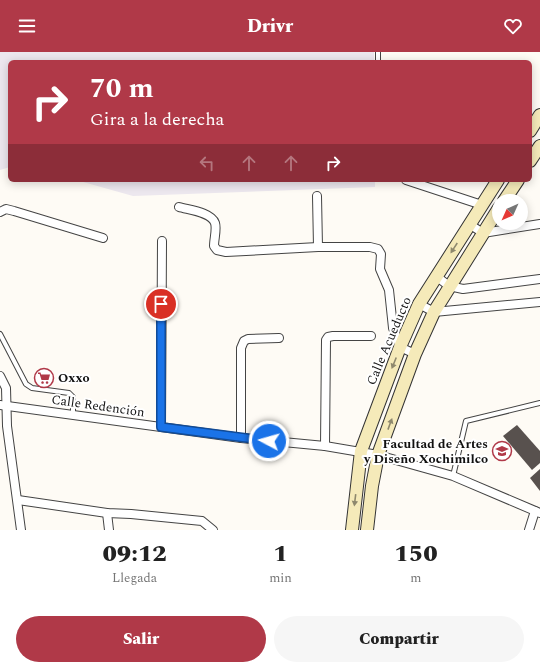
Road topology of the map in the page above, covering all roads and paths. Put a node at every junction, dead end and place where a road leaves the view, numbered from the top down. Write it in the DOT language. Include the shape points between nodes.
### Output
graph roads {
  1 [pos="540,146"];
  2 [pos="532,158"];
  3 [pos="412,182"];
  4 [pos="497,182"];
  5 [pos="517,182"];
  6 [pos="509,194"];
  7 [pos="317,196"];
  8 [pos="482,205"];
  9 [pos="179,208"];
  10 [pos="0,212"];
  11 [pos="492,218"];
  12 [pos="469,224"];
  13 [pos="540,224"];
  14 [pos="483,232"];
  15 [pos="103,238"];
  16 [pos="162,242"];
  17 [pos="318,247"];
  18 [pos="436,276"];
  19 [pos="540,280"];
  20 [pos="449,286"];
  21 [pos="540,302"];
  22 [pos="418,304"];
  23 [pos="434,312"];
  24 [pos="0,334"];
  25 [pos="372,336"];
  26 [pos="279,338"];
  27 [pos="400,347"];
  28 [pos="415,354"];
  29 [pos="0,376"];
  30 [pos="540,403"];
  31 [pos="4,405"];
  32 [pos="73,414"];
  33 [pos="161,427"];
  34 [pos="241,438"];
  35 [pos="325,446"];
  36 [pos="360,451"];
  37 [pos="378,455"];
  38 [pos="453,476"];
  39 [pos="357,484"];
  40 [pos="372,486"];
  41 [pos="18,500"];
  42 [pos="538,512"];
  43 [pos="107,513"];
  44 [pos="20,530"];
  45 [pos="109,530"];
  46 [pos="213,530"];
  47 [pos="352,530"];
  48 [pos="367,530"];
  49 [pos="529,530"];
  1 -- 2 [label="street"];
  3 -- 8 [label="street"];
  4 -- 8 [label="street, Calle Acueducto"];
  5 -- 6 [label="street"];
  7 -- 17 [label="street"];
  8 -- 12 [label="street, Calle Acueducto"];
  9 -- 17 [label="street" via="207,215 213,220 216,224 214,246 217,250 226,252"];
  10 -- 15 [label="street" via="6,209 14,211"];
  11 -- 14 [label="street"];
  12 -- 14 [label="street"];
  12 -- 18 [label="street, Calle Acueducto, one-way"];
  13 -- 14 [label="street"];
  14 -- 20 [label="street"];
  16 -- 33 [label="street"];
  17 -- 27 [label="street" via="378,249 381,254 380,269 389,290 392,328"];
  18 -- 20 [label="street"];
  18 -- 22 [label="street, Calle Acueducto"];
  19 -- 20 [label="street" via="463,289"];
  20 -- 23 [label="street"];
  21 -- 23 [label="street"];
  22 -- 23 [label="street"];
  22 -- 27 [label="street, Calle Acueducto"];
  23 -- 28 [label="street"];
  24 -- 32 [label="lane" via="26,384 32,388 69,393 73,397"];
  25 -- 35 [label="street" via="333,336 326,340"];
  26 -- 34 [label="street" via="248,339 241,348"];
  27 -- 28 [label="street"];
  27 -- 36 [label="street, Calle Acueducto, one-way"];
  37 -- 28 [label="street, one-way"];
  29 -- 31 [label="street" via="6,388"];
  30 -- 38 [label="lane" via="466,422"];
  31 -- 32 [label="street, Calle Redención"];
  31 -- 41 [label="street"];
  32 -- 33 [label="street, Calle Redención"];
  33 -- 34 [label="street, Calle Redención"];
  34 -- 35 [label="street, Calle Redención"];
  35 -- 36 [label="street, Calle Redención"];
  36 -- 37 [label="street, Calle Redención"];
  36 -- 39 [label="street, Calle Acueducto"];
  37 -- 38 [label="street, Calle Redención"];
  37 -- 40 [label="street"];
  38 -- 42 [label="street, Calle Redención"];
  39 -- 40 [label="street"];
  39 -- 47 [label="street, Calle Acueducto, one-way"];
  40 -- 48 [label="street"];
  41 -- 43 [label="street"];
  41 -- 44 [label="street"];
  42 -- 49 [label="street"];
  43 -- 45 [label="street"];
  43 -- 46 [label="street" via="202,521"];
}
